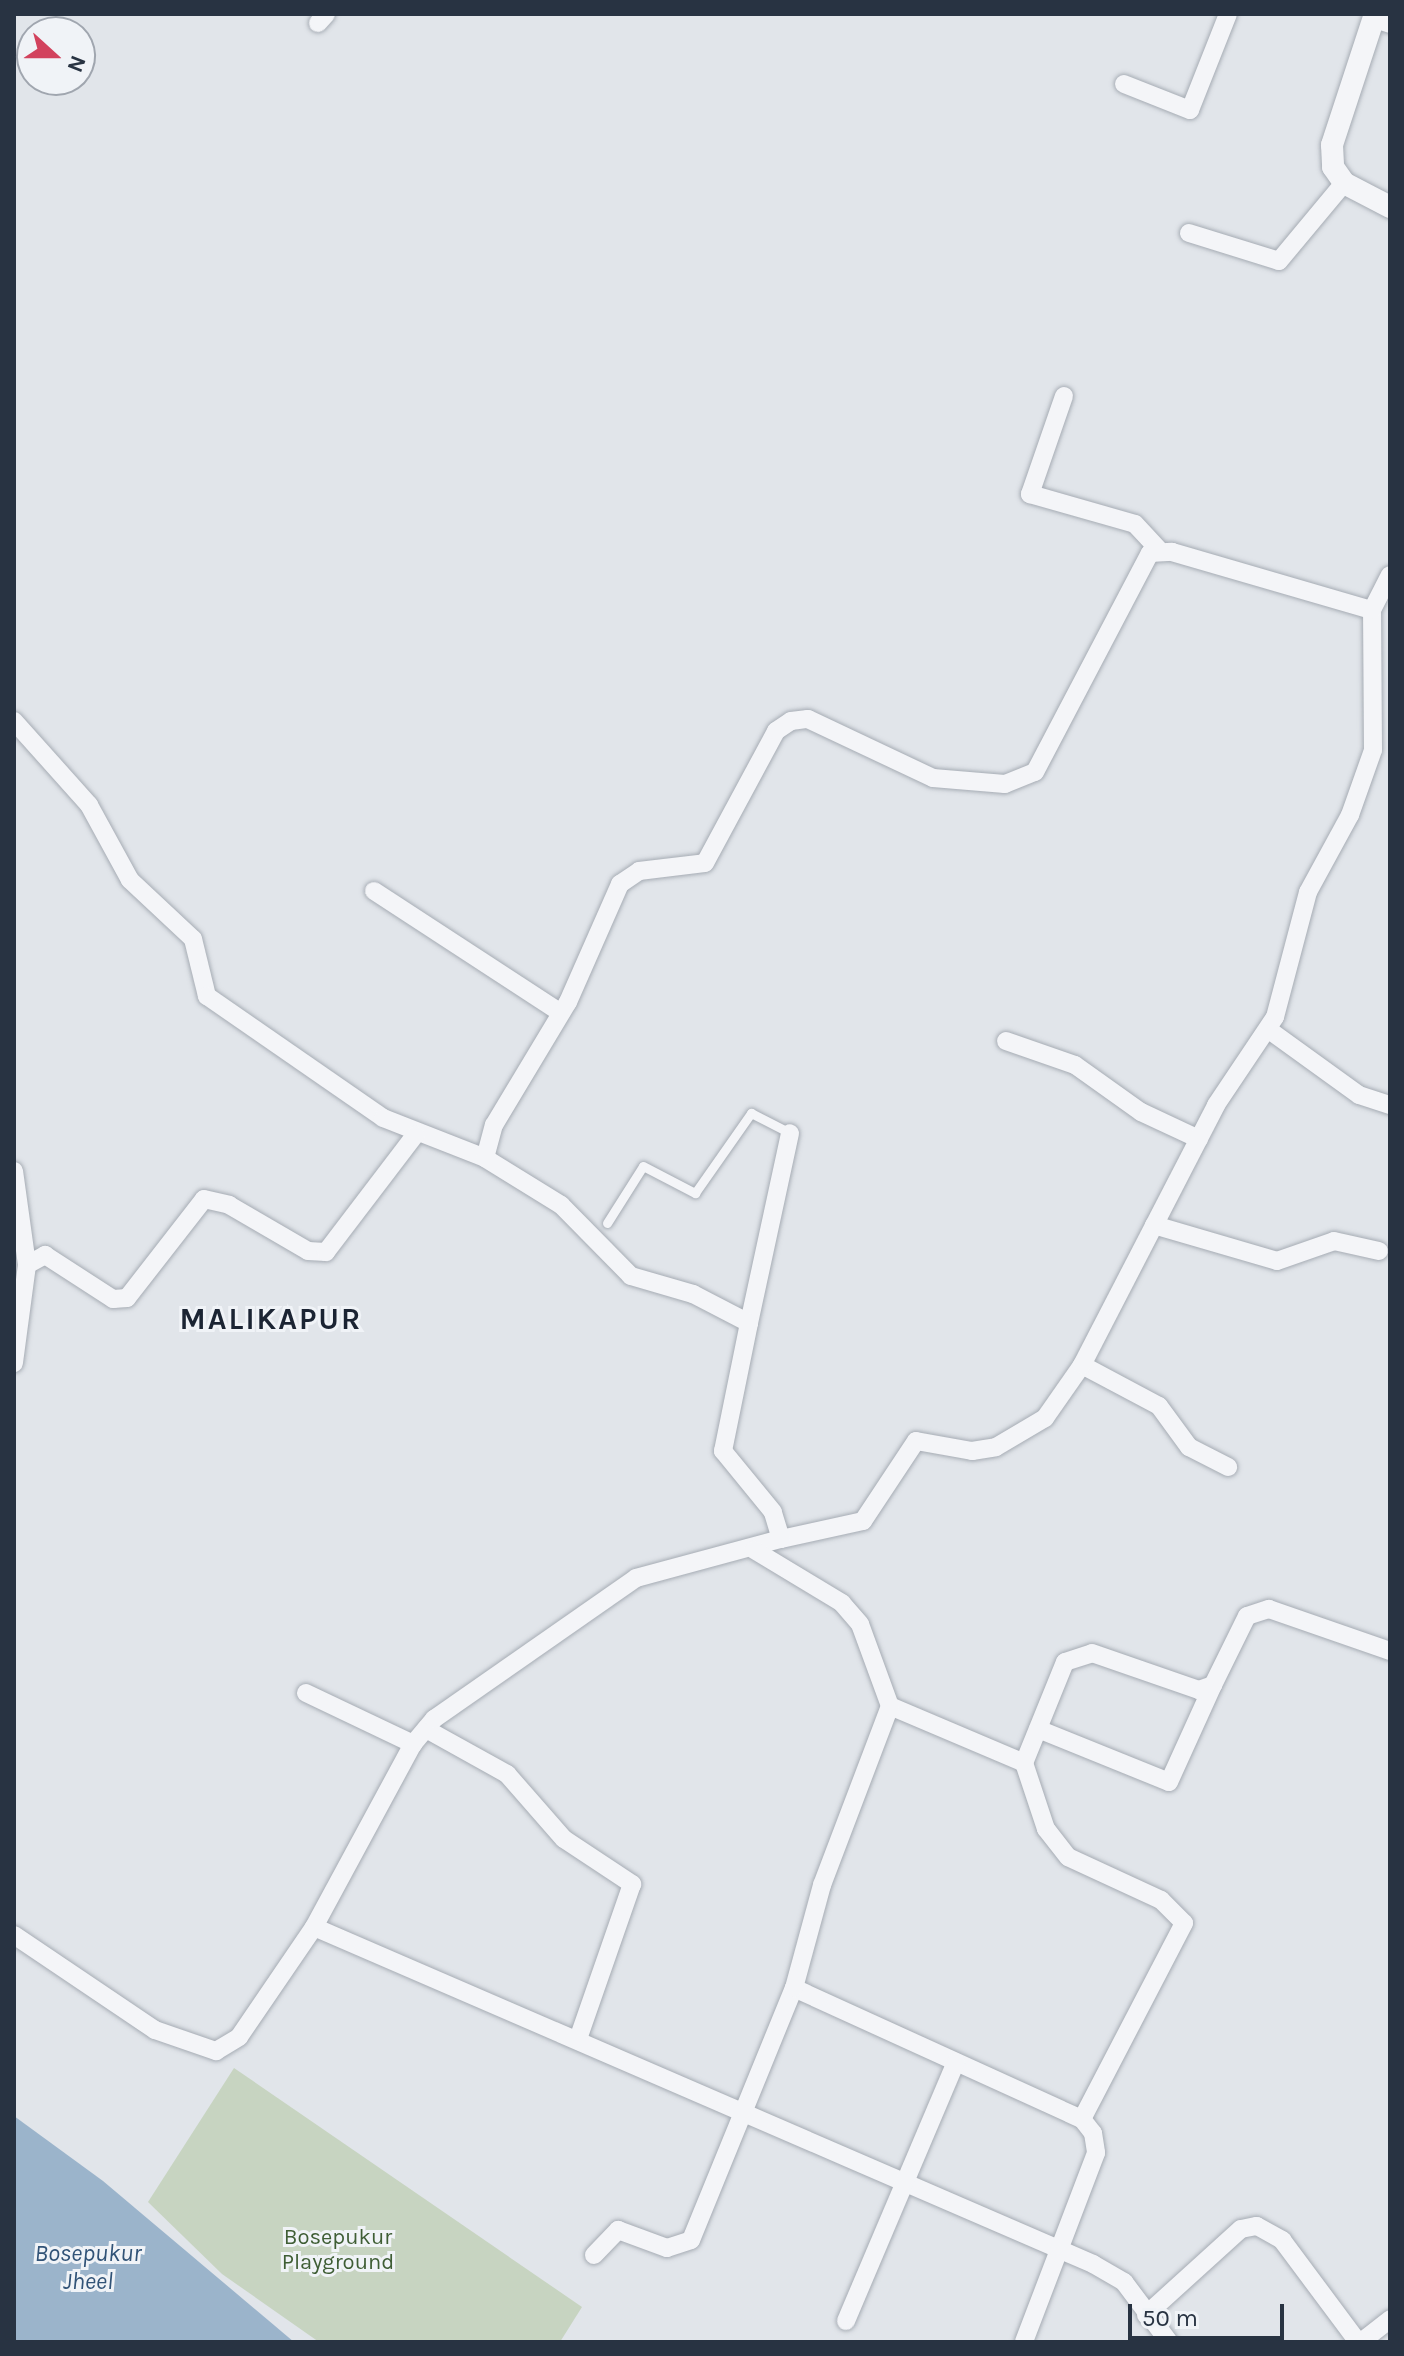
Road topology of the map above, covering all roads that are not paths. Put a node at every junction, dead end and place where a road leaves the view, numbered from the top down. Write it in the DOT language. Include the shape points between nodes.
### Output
graph roads {
  1 [pos="1228,14"];
  2 [pos="1380,19"];
  3 [pos="1124,84"];
  4 [pos="1344,183"];
  5 [pos="1390,207"];
  6 [pos="1189,233"];
  7 [pos="1064,396"];
  8 [pos="1159,550"];
  9 [pos="1390,575"];
  10 [pos="1372,610"];
  11 [pos="14,721"];
  12 [pos="374,891"];
  13 [pos="561,1013"];
  14 [pos="1269,1030"];
  15 [pos="1006,1041"];
  16 [pos="1390,1105"];
  17 [pos="790,1133"];
  18 [pos="415,1135"];
  19 [pos="1199,1139"];
  20 [pos="485,1158"];
  21 [pos="14,1171"];
  22 [pos="607,1223"];
  23 [pos="1154,1225"];
  24 [pos="1379,1251"];
  25 [pos="27,1265"];
  26 [pos="749,1323"];
  27 [pos="14,1363"];
  28 [pos="1082,1365"];
  29 [pos="1228,1467"];
  30 [pos="781,1539"];
  31 [pos="754,1550"];
  32 [pos="1390,1651"];
  33 [pos="1213,1685"];
  34 [pos="306,1693"];
  35 [pos="890,1706"];
  36 [pos="426,1729"];
  37 [pos="1038,1729"];
  38 [pos="413,1744"];
  39 [pos="1024,1763"];
  40 [pos="314,1927"];
  41 [pos="14,1935"];
  42 [pos="794,1988"];
  43 [pos="578,2039"];
  44 [pos="956,2062"];
  45 [pos="744,2107"];
  46 [pos="1082,2119"];
  47 [pos="902,2179"];
  48 [pos="1060,2250"];
  49 [pos="594,2255"];
  50 [pos="1146,2315"];
  51 [pos="1390,2319"];
  52 [pos="846,2321"];
  53 [pos="1024,2342"];
  54 [pos="1169,2342"];
  55 [pos="1360,2342"];
  1 -- 3 [label="street" via="1190,110"];
  2 -- 4 [label="street" via="1332,145 1333,167"];
  4 -- 5 [label="street"];
  4 -- 6 [label="street" via="1279,261"];
  7 -- 8 [label="street" via="1030,494 1135,524"];
  8 -- 10 [label="street"];
  8 -- 13 [label="street" via="1137,565 1035,772 1005,784 933,778 808,719 791,721 776,731 705,863 639,871 620,884"];
  9 -- 10 [label="street"];
  10 -- 14 [label="street" via="1373,750 1350,815 1308,892"];
  11 -- 18 [label="street" via="74,785 130,880 193,939 207,996"];
  12 -- 13 [label="street"];
  13 -- 20 [label="street" via="494,1125"];
  14 -- 16 [label="street" via="1359,1095"];
  14 -- 19 [label="street"];
  15 -- 19 [label="street" via="1075,1065 1141,1112"];
  17 -- 22 [label="lane" via="751,1113 695,1193 643,1166"];
  17 -- 26 [label="street"];
  18 -- 20 [label="street"];
  18 -- 25 [label="street" via="326,1252 308,1251 229,1205 204,1199 127,1298 113,1299 45,1255"];
  19 -- 23 [label="street"];
  20 -- 26 [label="street" via="561,1205 631,1276 693,1294"];
  21 -- 25 [label="street"];
  23 -- 24 [label="street" via="1277,1261 1334,1241"];
  23 -- 28 [label="street"];
  25 -- 27 [label="street"];
  26 -- 30 [label="street" via="723,1451 773,1512"];
  28 -- 29 [label="street" via="1159,1406 1189,1447"];
  28 -- 30 [label="street" via="1045,1418 996,1447 972,1451 916,1441 863,1521"];
  30 -- 31 [label="street"];
  31 -- 35 [label="street" via="842,1603 860,1624"];
  31 -- 36 [label="street" via="656,1571 615,1590"];
  32 -- 33 [label="street" via="1269,1609 1247,1616"];
  33 -- 37 [label="street" via="1199,1690 1077,1653 1065,1662"];
  33 -- 37 [label="street" via="1169,1782"];
  34 -- 38 [label="street"];
  35 -- 39 [label="street"];
  35 -- 42 [label="street" via="822,1885"];
  36 -- 38 [label="street"];
  36 -- 43 [label="street" via="507,1774 564,1839 632,1884"];
  37 -- 39 [label="street"];
  38 -- 40 [label="street"];
  39 -- 46 [label="street" via="1061,1851 1161,1900 1184,1923"];
  40 -- 41 [label="street" via="239,2037 216,2051 155,2030"];
  40 -- 43 [label="street"];
  42 -- 44 [label="street"];
  42 -- 45 [label="street"];
  43 -- 45 [label="street"];
  44 -- 46 [label="street"];
  44 -- 47 [label="street"];
  45 -- 47 [label="street"];
  45 -- 49 [label="street" via="691,2240 667,2248 618,2230"];
  46 -- 48 [label="street" via="1093,2133 1096,2153"];
  47 -- 48 [label="street"];
  47 -- 52 [label="street"];
  48 -- 50 [label="street" via="1124,2282"];
  48 -- 53 [label="street"];
  50 -- 54 [label="street"];
  50 -- 55 [label="street" via="1241,2229 1257,2226 1282,2240"];
  51 -- 55 [label="street"];
}
